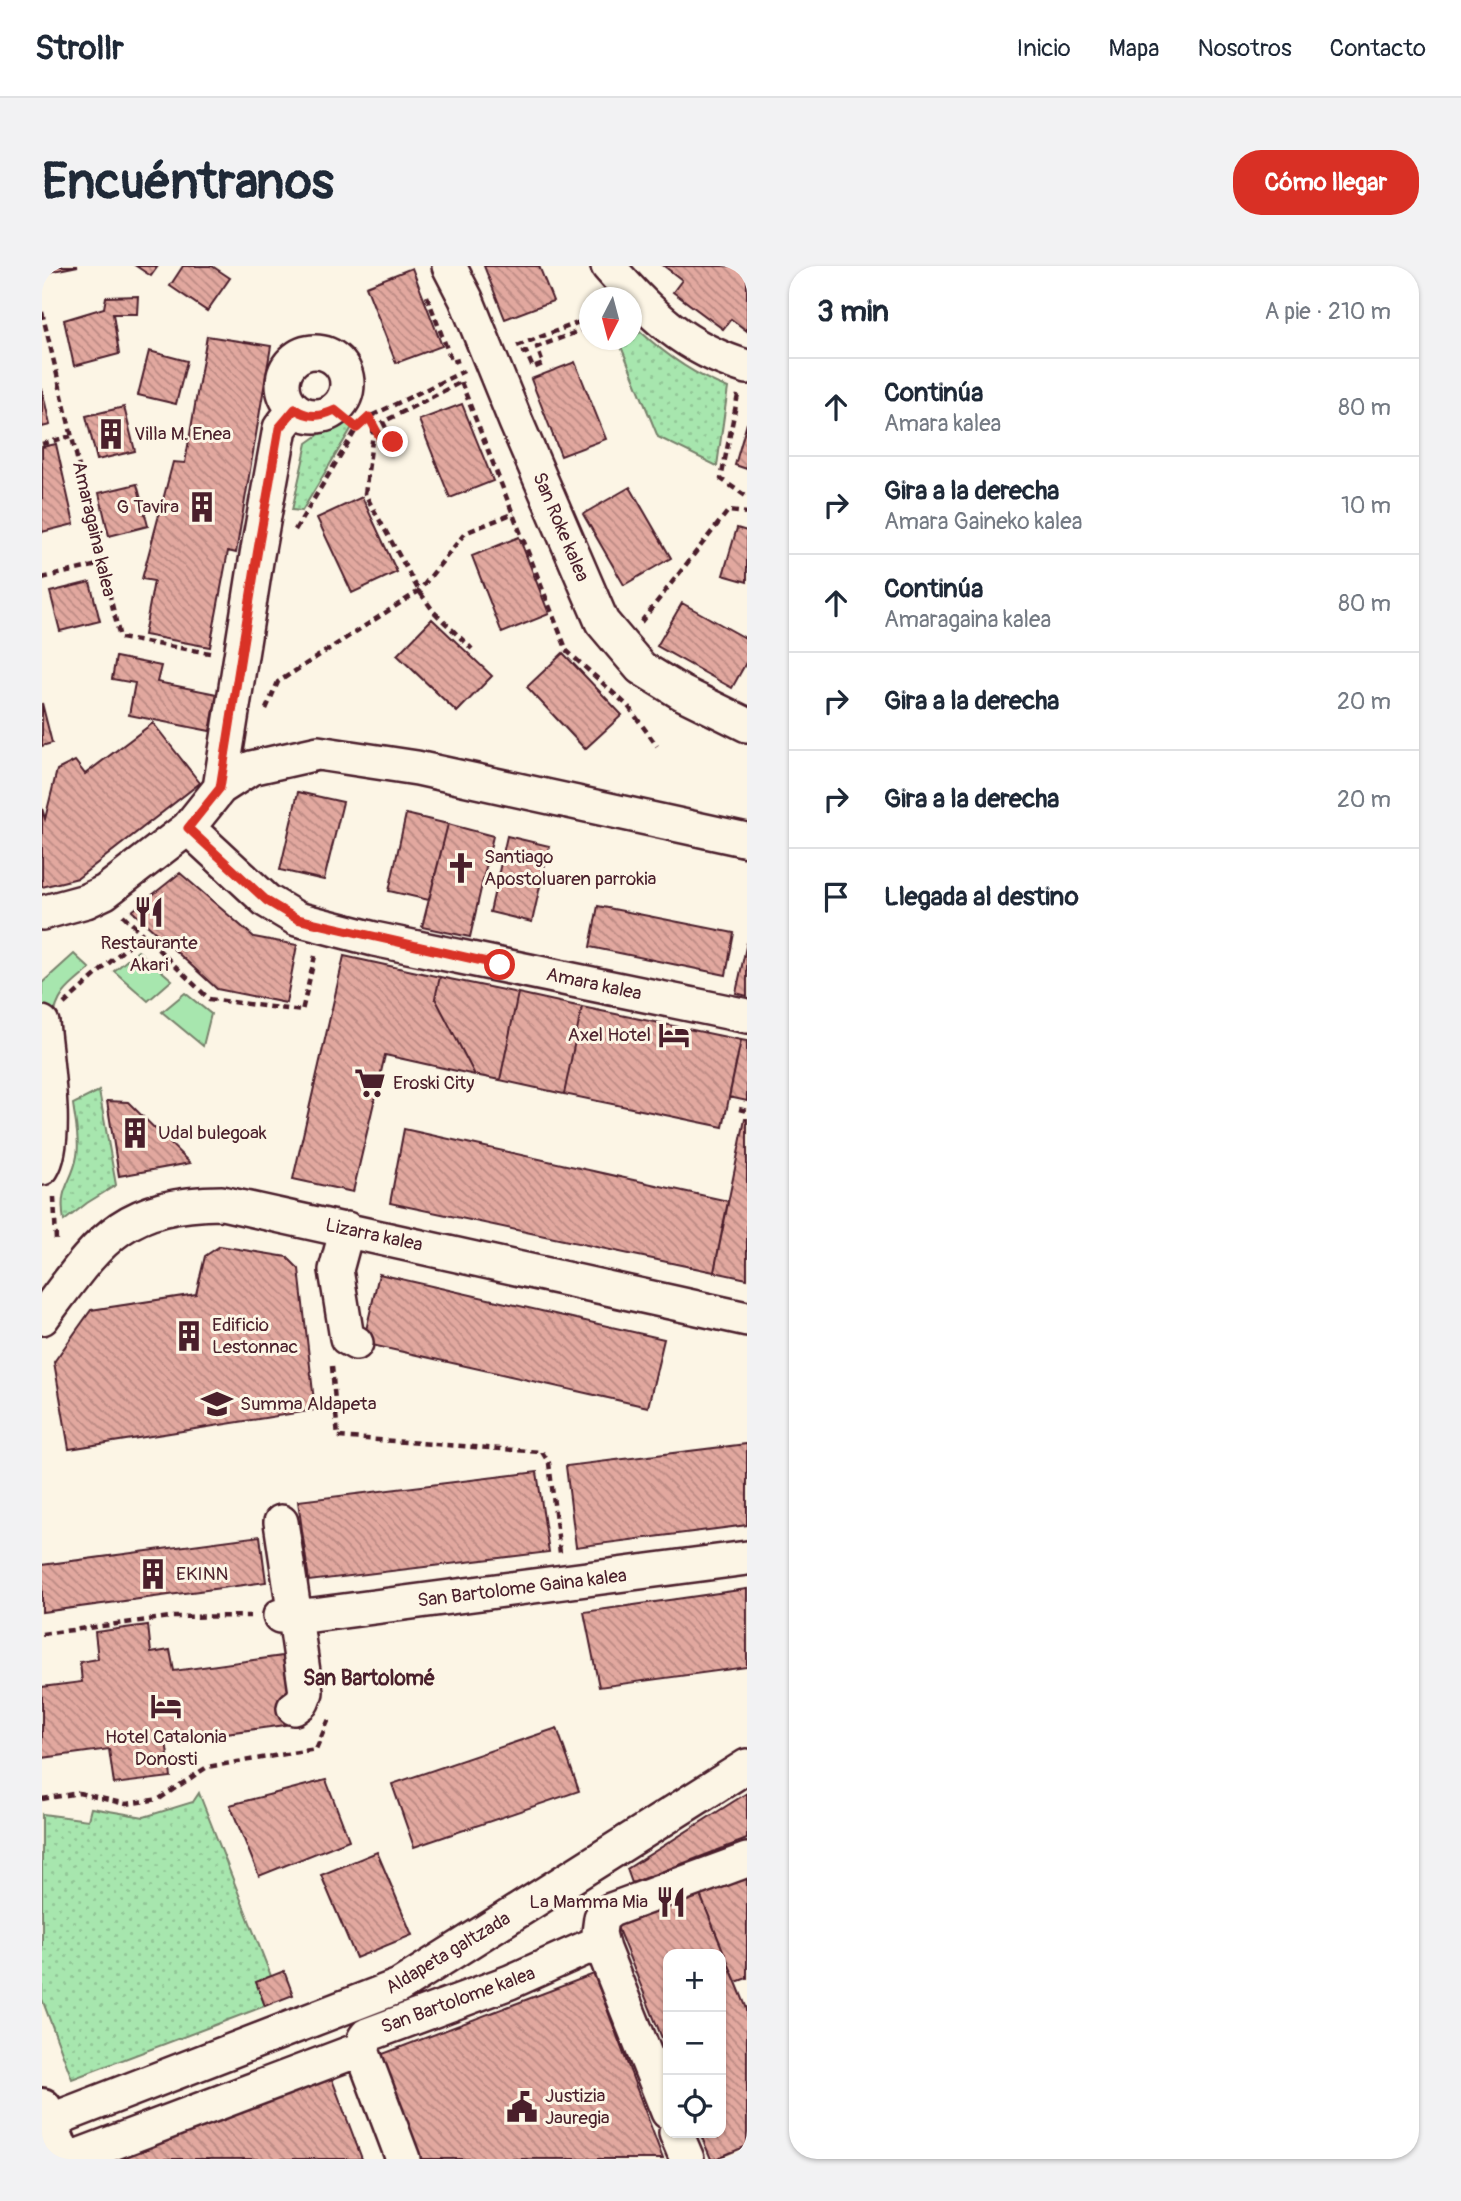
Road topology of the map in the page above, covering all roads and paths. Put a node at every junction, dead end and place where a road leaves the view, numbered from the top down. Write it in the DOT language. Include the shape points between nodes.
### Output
graph roads {
  1 [pos="450,266"];
  2 [pos="608,266"];
  3 [pos="42,312"];
  4 [pos="579,322"];
  5 [pos="579,331"];
  6 [pos="508,350"];
  7 [pos="519,354"];
  8 [pos="465,370"];
  9 [pos="471,377"];
  10 [pos="743,377"];
  11 [pos="461,382"];
  12 [pos="295,409"];
  13 [pos="369,417"];
  14 [pos="346,419"];
  15 [pos="374,426"];
  16 [pos="71,436"];
  17 [pos="42,444"];
  18 [pos="747,497"];
  19 [pos="523,509"];
  20 [pos="513,513"];
  21 [pos="747,513"];
  22 [pos="290,537"];
  23 [pos="102,564"];
  24 [pos="42,579"];
  25 [pos="419,591"];
  26 [pos="637,627"];
  27 [pos="472,649"];
  28 [pos="215,654"];
  29 [pos="263,715"];
  30 [pos="747,725"];
  31 [pos="657,746"];
  32 [pos="220,788"];
  33 [pos="188,828"];
  34 [pos="747,840"];
  35 [pos="119,909"];
  36 [pos="42,914"];
  37 [pos="317,949"];
  38 [pos="747,1016"];
  39 [pos="42,1023"];
  40 [pos="739,1109"];
  41 [pos="747,1111"];
  42 [pos="42,1168"];
  43 [pos="347,1229"];
  44 [pos="42,1276"];
  45 [pos="42,1301"];
  46 [pos="42,1318"];
  47 [pos="747,1319"];
  48 [pos="356,1343"];
  49 [pos="338,1437"];
  50 [pos="281,1521"];
  51 [pos="747,1558"];
  52 [pos="564,1584"];
  53 [pos="288,1616"];
  54 [pos="42,1634"];
  55 [pos="294,1709"];
  56 [pos="332,1714"];
  57 [pos="747,1766"];
  58 [pos="42,1799"];
  59 [pos="747,1860"];
  60 [pos="603,1949"];
  61 [pos="363,2053"];
  62 [pos="663,2099"];
  63 [pos="44,2118"];
  64 [pos="678,2138"];
  65 [pos="62,2159"];
  66 [pos="70,2159"];
  67 [pos="403,2159"];
  68 [pos="687,2159"];
  1 -- 30 [label="street, San Roke kalea" via="602,622 641,668 681,694"];
  2 -- 10 [label="street" via="676,334 728,362"];
  3 -- 16 [label="path, Amaragaina kalea"];
  4 -- 6 [label="path"];
  5 -- 7 [label="path" via="537,347 543,364 533,368 526,352"];
  8 -- 13 [label="path"];
  9 -- 11 [label="path"];
  10 -- 18 [label="path" via="721,479"];
  11 -- 15 [label="path" via="383,422 393,442 385,447"];
  11 -- 20 [label="path"];
  12 -- 14 [label="street" via="304,415"];
  12 -- 14 [label="street" via="284,392 285,371 299,356 320,352 338,362 347,381"];
  12 -- 32 [label="street" via="279,428"];
  13 -- 14 [label="path"];
  13 -- 15 [label="path"];
  14 -- 22 [label="path"];
  15 -- 25 [label="path" via="365,494"];
  16 -- 17 [label="path"];
  16 -- 23 [label="path, Amaragaina kalea"];
  19 -- 20 [label="path"];
  20 -- 25 [label="path" via="465,533"];
  20 -- 31 [label="path" via="567,652 628,706"];
  21 -- 26 [label="path" via="728,511"];
  23 -- 24 [label="path"];
  23 -- 28 [label="path, Amaragaina kalea" via="120,638"];
  25 -- 27 [label="path"];
  25 -- 29 [label="path" via="278,682"];
  32 -- 33 [label="street"];
  32 -- 34 [label="street" via="251,768 318,753 417,768"];
  33 -- 36 [label="street" via="105,892"];
  33 -- 38 [label="street, Amara kalea" via="267,901 297,919 566,990"];
  35 -- 37 [label="path" via="209,999 302,1011"];
  39 -- 42 [label="street" via="50,1132 49,1153"];
  40 -- 41 [label="path"];
  43 -- 46 [label="street, Lizarra kalea" via="222,1203 162,1209 137,1217 108,1237"];
  43 -- 47 [label="street, Lizarra kalea"];
  43 -- 48 [label="street" via="336,1270 347,1338"];
  44 -- 45 [label="street"];
  49 -- 52 [label="path" via="542,1452 549,1463"];
  50 -- 53 [label="street"];
  51 -- 52 [label="street, San Bartolome Gaina kalea"];
  52 -- 53 [label="street, San Bartolome Gaina kalea"];
  53 -- 54 [label="path" via="170,1617"];
  53 -- 55 [label="street" via="306,1692"];
  56 -- 58 [label="path" via="316,1749 207,1767 159,1799 126,1804 79,1793"];
  57 -- 63 [label="street, Aldapeta galtzada" via="399,1986"];
  59 -- 60 [label="street" via="603,1914 598,1933"];
  60 -- 61 [label="street, San Bartolome kalea" via="586,1948 510,1982 372,2032 364,2039"];
  60 -- 62 [label="street"];
  61 -- 66 [label="street, San Bartolome kalea" via="353,2052"];
  61 -- 67 [label="street"];
  63 -- 65 [label="main road"];
  64 -- 68 [label="street"];
}
